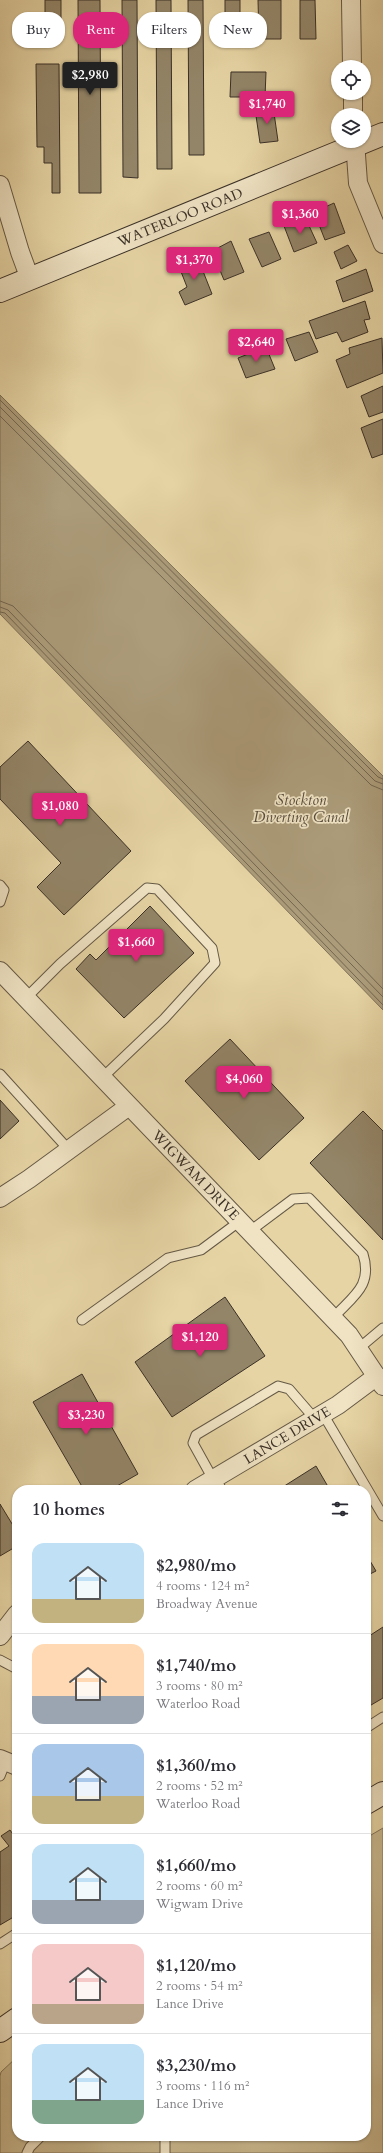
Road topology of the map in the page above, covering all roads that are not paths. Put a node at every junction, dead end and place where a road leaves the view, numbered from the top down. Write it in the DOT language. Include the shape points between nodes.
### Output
graph roads {
  1 [pos="351,0"];
  2 [pos="352,60"];
  3 [pos="383,134"];
  4 [pos="371,138"];
  5 [pos="343,148"];
  6 [pos="355,148"];
  7 [pos="0,185"];
  8 [pos="383,244"];
  9 [pos="30,279"];
  10 [pos="0,291"];
  11 [pos="0,885"];
  12 [pos="0,902"];
  13 [pos="0,971"];
  14 [pos="26,998"];
  15 [pos="0,1074"];
  16 [pos="102,1078"];
  17 [pos="130,1106"];
  18 [pos="69,1150"];
  19 [pos="0,1198"];
  20 [pos="245,1226"];
  21 [pos="333,1318"];
  22 [pos="82,1320"];
  23 [pos="383,1328"];
  24 [pos="358,1349"];
  25 [pos="380,1381"];
  26 [pos="319,1416"];
  27 [pos="217,1483"];
  28 [pos="363,1485"];
  29 [pos="371,1497"];
  30 [pos="383,1516"];
  31 [pos="12,1620"];
  32 [pos="0,1636"];
  33 [pos="0,1660"];
  34 [pos="12,1666"];
  35 [pos="383,1717"];
  36 [pos="371,1725"];
  37 [pos="383,1793"];
  38 [pos="371,1800"];
  39 [pos="12,1936"];
  40 [pos="0,1944"];
  41 [pos="12,2023"];
  42 [pos="0,2031"];
  43 [pos="37,2141"];
  44 [pos="165,2141"];
  45 [pos="27,2153"];
  46 [pos="165,2153"];
  1 -- 2 [label="street"];
  3 -- 4 [label="main road, WATERLOO ROAD"];
  5 -- 9 [label="main road, WATERLOO ROAD"];
  6 -- 8 [label="street" via="358,183"];
  7 -- 9 [label="street"];
  9 -- 10 [label="main road, WATERLOO ROAD"];
  11 -- 12 [label="lane" via="4,890"];
  13 -- 14 [label="street, WIGWAM DRIVE"];
  14 -- 16 [label="street, WIGWAM DRIVE"];
  14 -- 16 [label="lane" via="60,964 147,888 157,889 212,948 215,963 164,1019"];
  15 -- 18 [label="lane"];
  16 -- 17 [label="street, WIGWAM DRIVE"];
  17 -- 18 [label="street"];
  17 -- 20 [label="street, WIGWAM DRIVE"];
  18 -- 19 [label="street"];
  20 -- 21 [label="street, WIGWAM DRIVE"];
  20 -- 21 [label="lane" via="293,1199 309,1198 363,1254 366,1265 364,1285"];
  20 -- 22 [label="lane" via="201,1250 168,1258"];
  21 -- 24 [label="street, WIGWAM DRIVE"];
  23 -- 24 [label="lane"];
  24 -- 25 [label="street, WIGWAM DRIVE"];
  25 -- 26 [label="street, LANCE DRIVE"];
  26 -- 27 [label="street, LANCE DRIVE"];
  26 -- 27 [label="lane" via="289,1389 278,1386 196,1435 193,1443"];
  26 -- 28 [label="lane"];
  29 -- 30 [label="lane"];
  31 -- 32 [label="street"];
  33 -- 34 [label="lane"];
  35 -- 36 [label="lane"];
  37 -- 38 [label="main road"];
  39 -- 40 [label="lane"];
  41 -- 42 [label="main road"];
  43 -- 45 [label="lane"];
  44 -- 46 [label="lane"];
}
